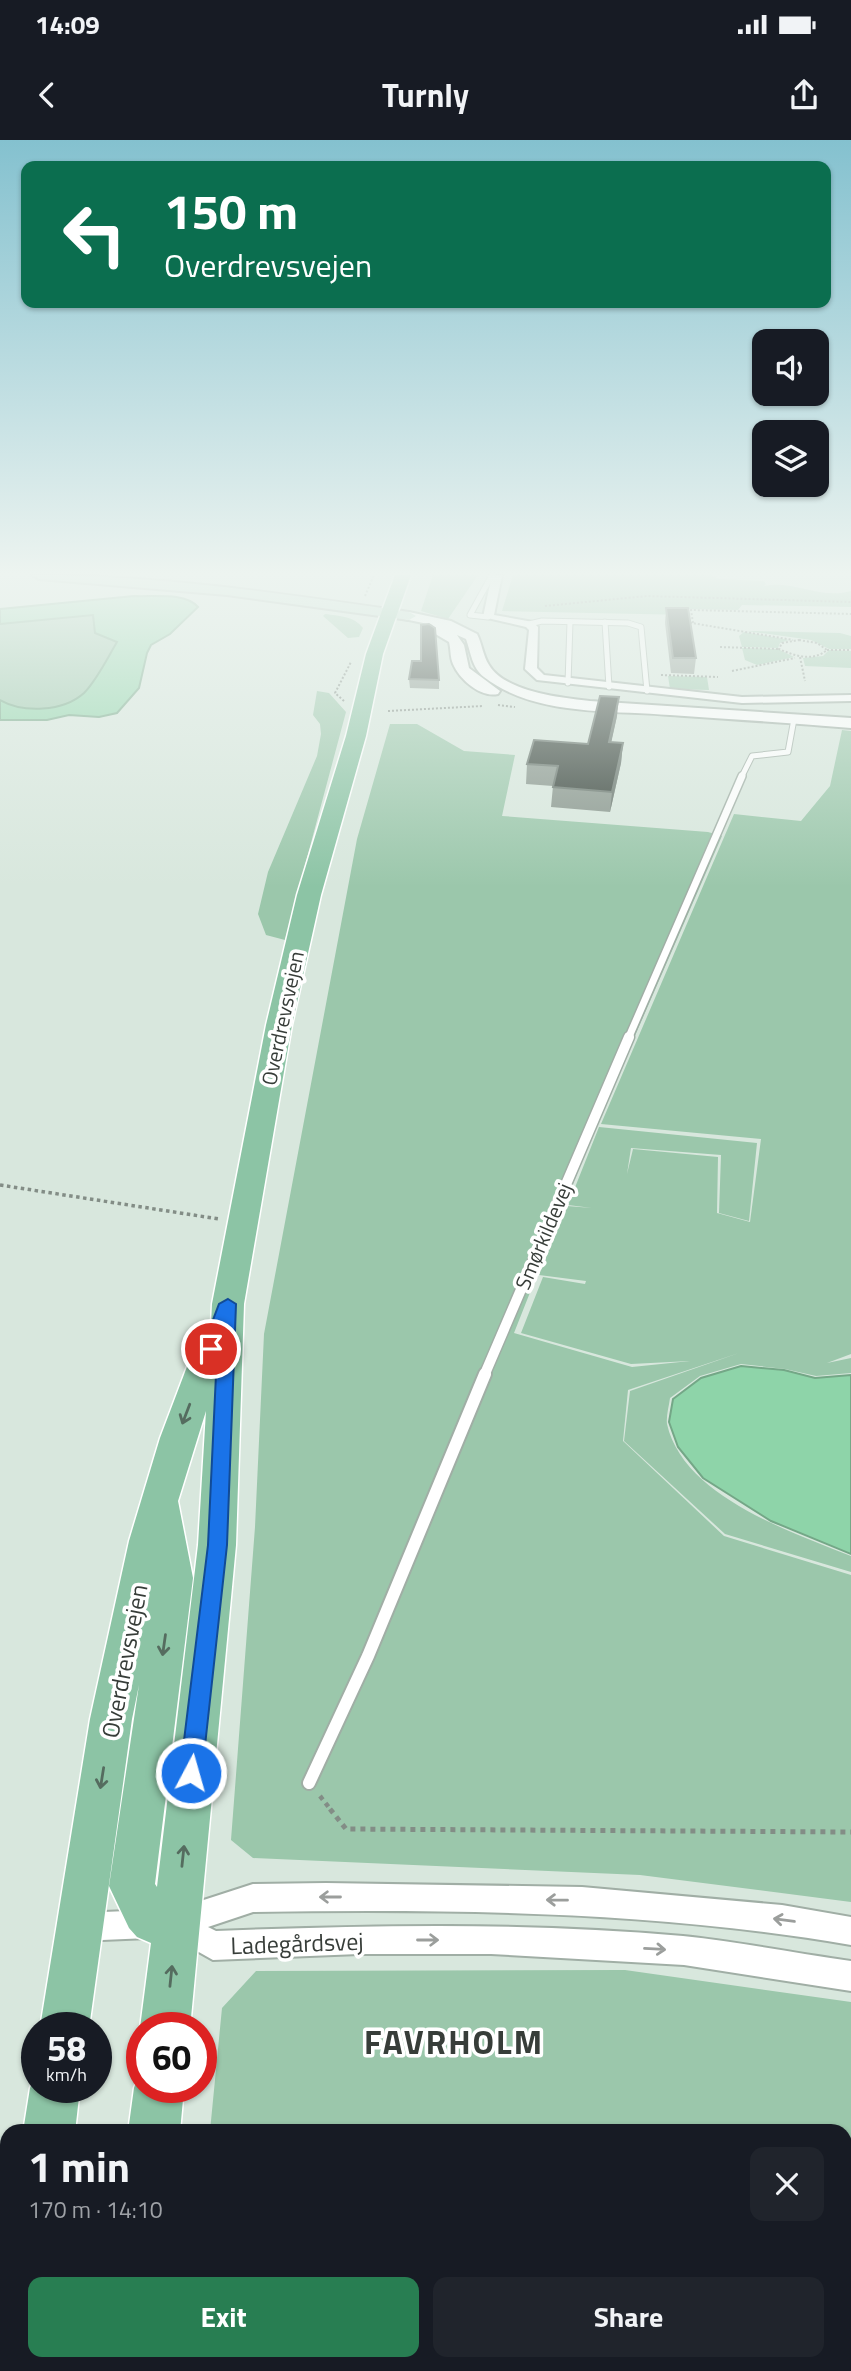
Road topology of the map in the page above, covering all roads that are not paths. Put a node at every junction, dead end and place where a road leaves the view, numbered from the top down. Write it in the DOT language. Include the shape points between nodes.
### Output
graph roads {
  1 [pos="374,679"];
  2 [pos="383,679"];
  3 [pos="473,679"];
  4 [pos="496,679"];
  5 [pos="547,679"];
  6 [pos="568,679"];
  7 [pos="609,679"];
  8 [pos="646,679"];
  9 [pos="568,683"];
  10 [pos="609,687"];
  11 [pos="647,691"];
  12 [pos="851,698"];
  13 [pos="697,713"];
  14 [pos="794,719"];
  15 [pos="851,723"];
  16 [pos="356,736"];
  17 [pos="228,1304"];
  18 [pos="160,1495"];
  19 [pos="309,1783"];
  20 [pos="176,1923"];
  21 [pos="78,1927"];
  22 [pos="851,1931"];
  23 [pos="851,1976"];
  24 [pos="66,2012"];
  25 [pos="167,2012"];
  26 [pos="53,2103"];
  27 [pos="157,2103"];
  28 [pos="50,2124"];
  29 [pos="155,2124"];
  1 -- 16 [label="main road, Overdrevsvejen" via="359,712"];
  2 -- 16 [label="main road, Overdrevsvejen"];
  3 -- 13 [label="street" via="485,688 535,704"];
  4 -- 13 [label="street" via="551,699"];
  5 -- 9 [label="street"];
  6 -- 9 [label="lane"];
  7 -- 10 [label="lane"];
  8 -- 11 [label="lane"];
  9 -- 10 [label="street"];
  10 -- 11 [label="street"];
  11 -- 12 [label="street" via="773,701"];
  13 -- 14 [label="street"];
  14 -- 15 [label="street"];
  14 -- 19 [label="lane, Smørkildevej" via="788,752 752,756 746,767 526,1274 368,1656"];
  16 -- 17 [label="main road, Overdrevsvejen" via="309,895 279,1025"];
  17 -- 18 [label="main road, Overdrevsvejen, one-way"];
  20 -- 17 [label="main road, Overdrevsvejen, one-way" via="217,1545"];
  18 -- 20 [label="main road, one-way" via="174,1578 132,1886 154,1922"];
  18 -- 21 [label="main road, Overdrevsvejen, one-way" via="111,1719"];
  20 -- 21 [label="street"];
  22 -- 20 [label="street, Ladegårdsvej, one-way" via="782,1919 582,1901 326,1897 253,1898"];
  20 -- 23 [label="street, Ladegårdsvej, one-way" via="213,1946 491,1940 684,1951"];
  25 -- 20 [label="main road, Overdrevsvejen, one-way"];
  21 -- 24 [label="main road, Overdrevsvejen"];
  26 -- 28 [label="main road"];
  27 -- 29 [label="main road"];
}
